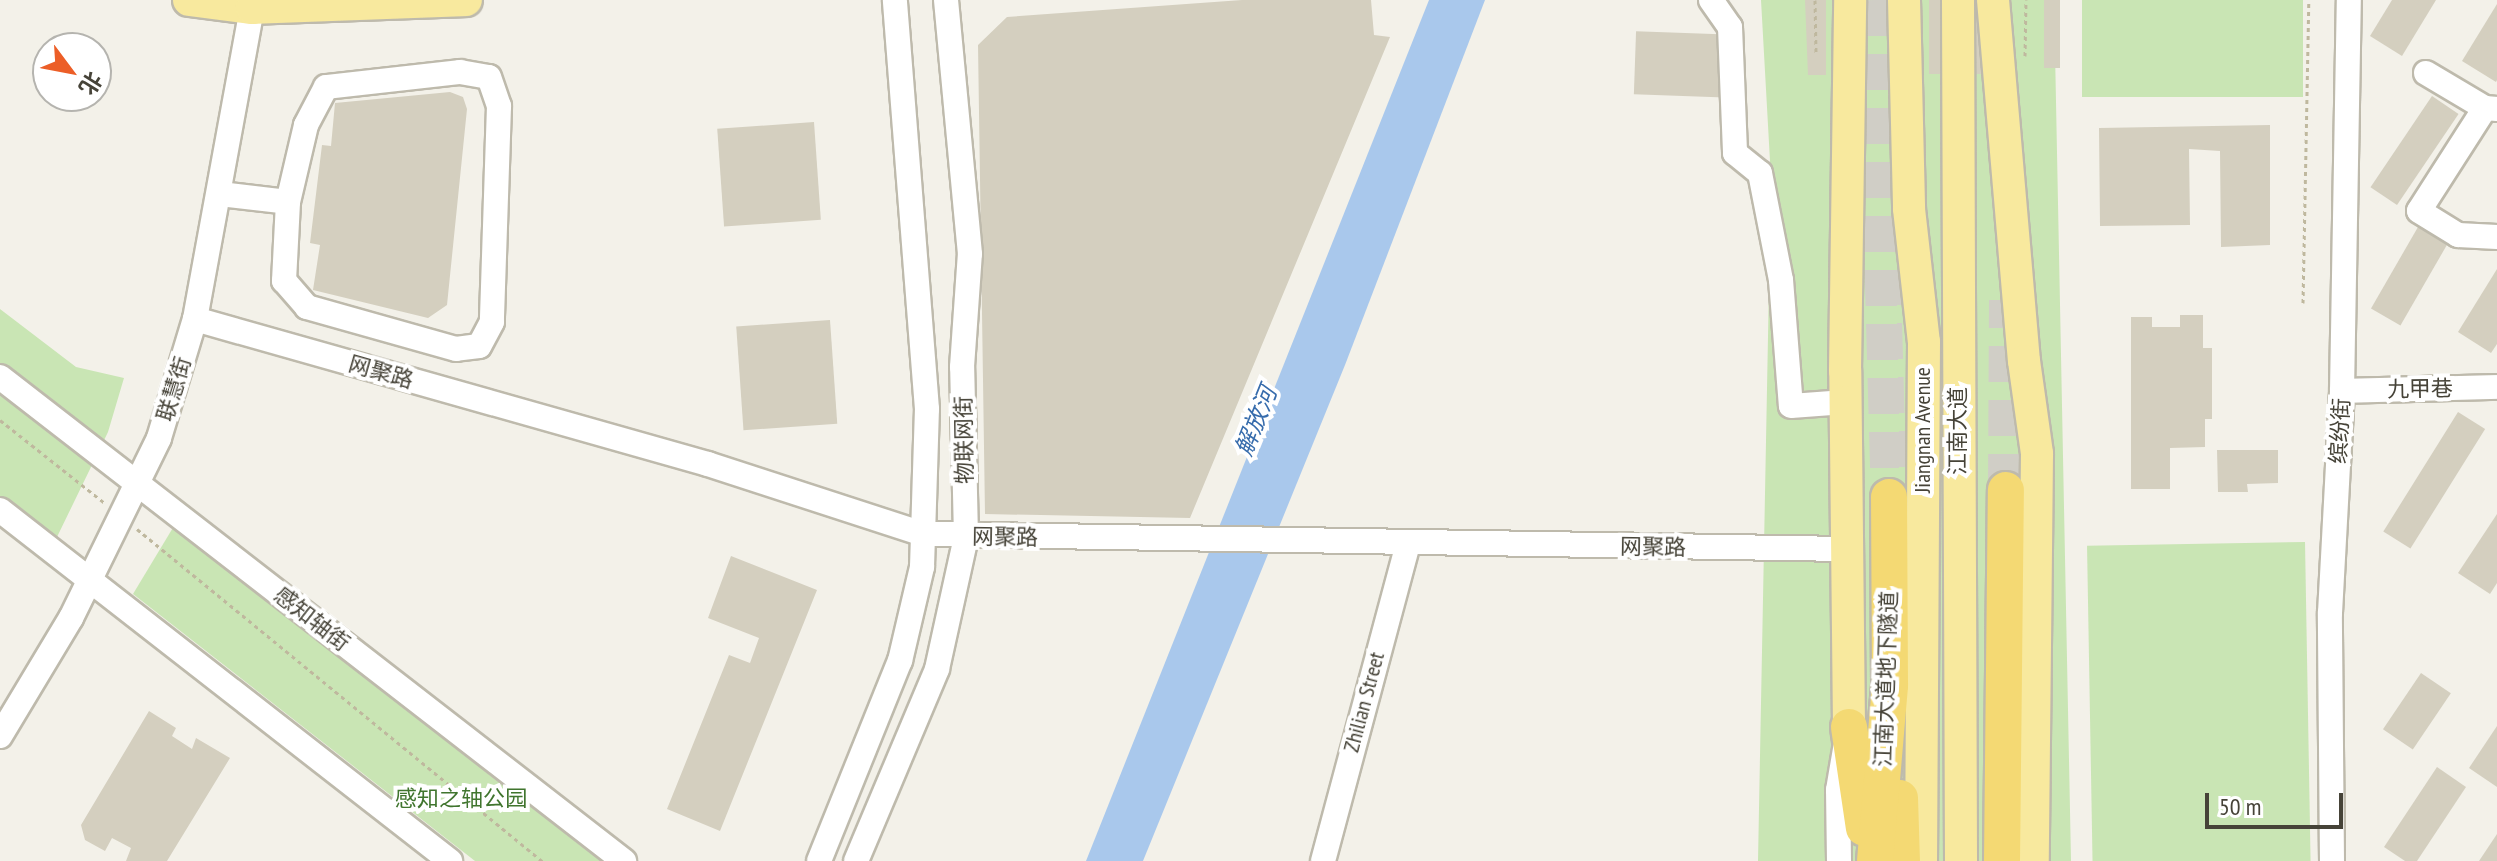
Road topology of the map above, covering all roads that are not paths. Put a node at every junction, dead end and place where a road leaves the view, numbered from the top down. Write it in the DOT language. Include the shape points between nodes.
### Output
graph roads {
  1 [pos="189,0"];
  2 [pos="466,0"];
  3 [pos="895,0"];
  4 [pos="946,0"];
  5 [pos="1711,0"];
  6 [pos="1850,0"];
  7 [pos="1904,0"];
  8 [pos="1958,0"];
  9 [pos="1993,0"];
  10 [pos="2349,0"];
  11 [pos="252,8"];
  12 [pos="2426,73"];
  13 [pos="2491,108"];
  14 [pos="220,194"];
  15 [pos="288,202"];
  16 [pos="2497,237"];
  17 [pos="195,319"];
  18 [pos="0,377"];
  19 [pos="2497,387"];
  20 [pos="2342,391"];
  21 [pos="1845,402"];
  22 [pos="137,483"];
  23 [pos="1889,497"];
  24 [pos="0,510"];
  25 [pos="923,534"];
  26 [pos="966,537"];
  27 [pos="1408,543"];
  28 [pos="1846,549"];
  29 [pos="90,579"];
  30 [pos="1890,685"];
  31 [pos="1849,727"];
  32 [pos="0,736"];
  33 [pos="450,861"];
  34 [pos="624,861"];
  35 [pos="819,861"];
  36 [pos="856,861"];
  37 [pos="1323,861"];
  38 [pos="1839,861"];
  39 [pos="1872,861"];
  40 [pos="1902,861"];
  41 [pos="1921,861"];
  42 [pos="1961,861"];
  43 [pos="1986,861"];
  44 [pos="2002,861"];
  45 [pos="2033,861"];
  46 [pos="2332,861"];
  1 -- 11 [label="main road"];
  2 -- 11 [label="main road"];
  3 -- 25 [label="street, 物联网街" via="927,409"];
  4 -- 26 [label="street, 物联网街" via="970,254 962,367"];
  5 -- 21 [label="street" via="1730,27 1735,153 1760,173 1781,280 1791,406"];
  6 -- 21 [label="main road"];
  7 -- 41 [label="main road, Jiangnan Avenue" via="1909,209 1924,342"];
  8 -- 42 [label="main road, 江南大道"];
  9 -- 45 [label="main road" via="2037,454"];
  10 -- 20 [label="street, 缤纷街"];
  11 -- 14 [label="street, 联慧街"];
  12 -- 13 [label="street"];
  13 -- 16 [label="street" via="2419,211 2458,235"];
  14 -- 15 [label="street"];
  14 -- 17 [label="street, 联慧街"];
  15 -- 15 [label="street" via="306,125 326,87 460,72 489,77 499,106 492,322 479,346 456,349 307,307 284,281"];
  17 -- 22 [label="street, 联慧街" via="159,438"];
  17 -- 25 [label="street, 网聚路" via="708,464"];
  18 -- 22 [label="street, 感知轴街"];
  19 -- 20 [label="street, 九甲巷"];
  20 -- 46 [label="street, 缤纷街" via="2330,613"];
  21 -- 28 [label="main road"];
  22 -- 29 [label="street, 联慧街"];
  22 -- 34 [label="street, 感知轴街"];
  23 -- 30 [label="highway, 江南大道地下隧道"];
  24 -- 29 [label="street"];
  25 -- 26 [label="street, 网聚路"];
  25 -- 35 [label="street, 物联网街" via="922,567 900,661"];
  26 -- 27 [label="street, 网聚路"];
  26 -- 36 [label="street, 物联网街" via="937,669"];
  27 -- 28 [label="street, 网聚路"];
  27 -- 37 [label="street, Zhilian Street"];
  28 -- 31 [label="main road"];
  29 -- 32 [label="street, 联慧街"];
  29 -- 33 [label="street"];
  30 -- 39 [label="highway, 江南大道地下隧道"];
  30 -- 40 [label="highway"];
  31 -- 38 [label="street" via="1838,790"];
  31 -- 39 [label="highway"];
  43 -- 44 [label="highway" via="1998,492"];
}
